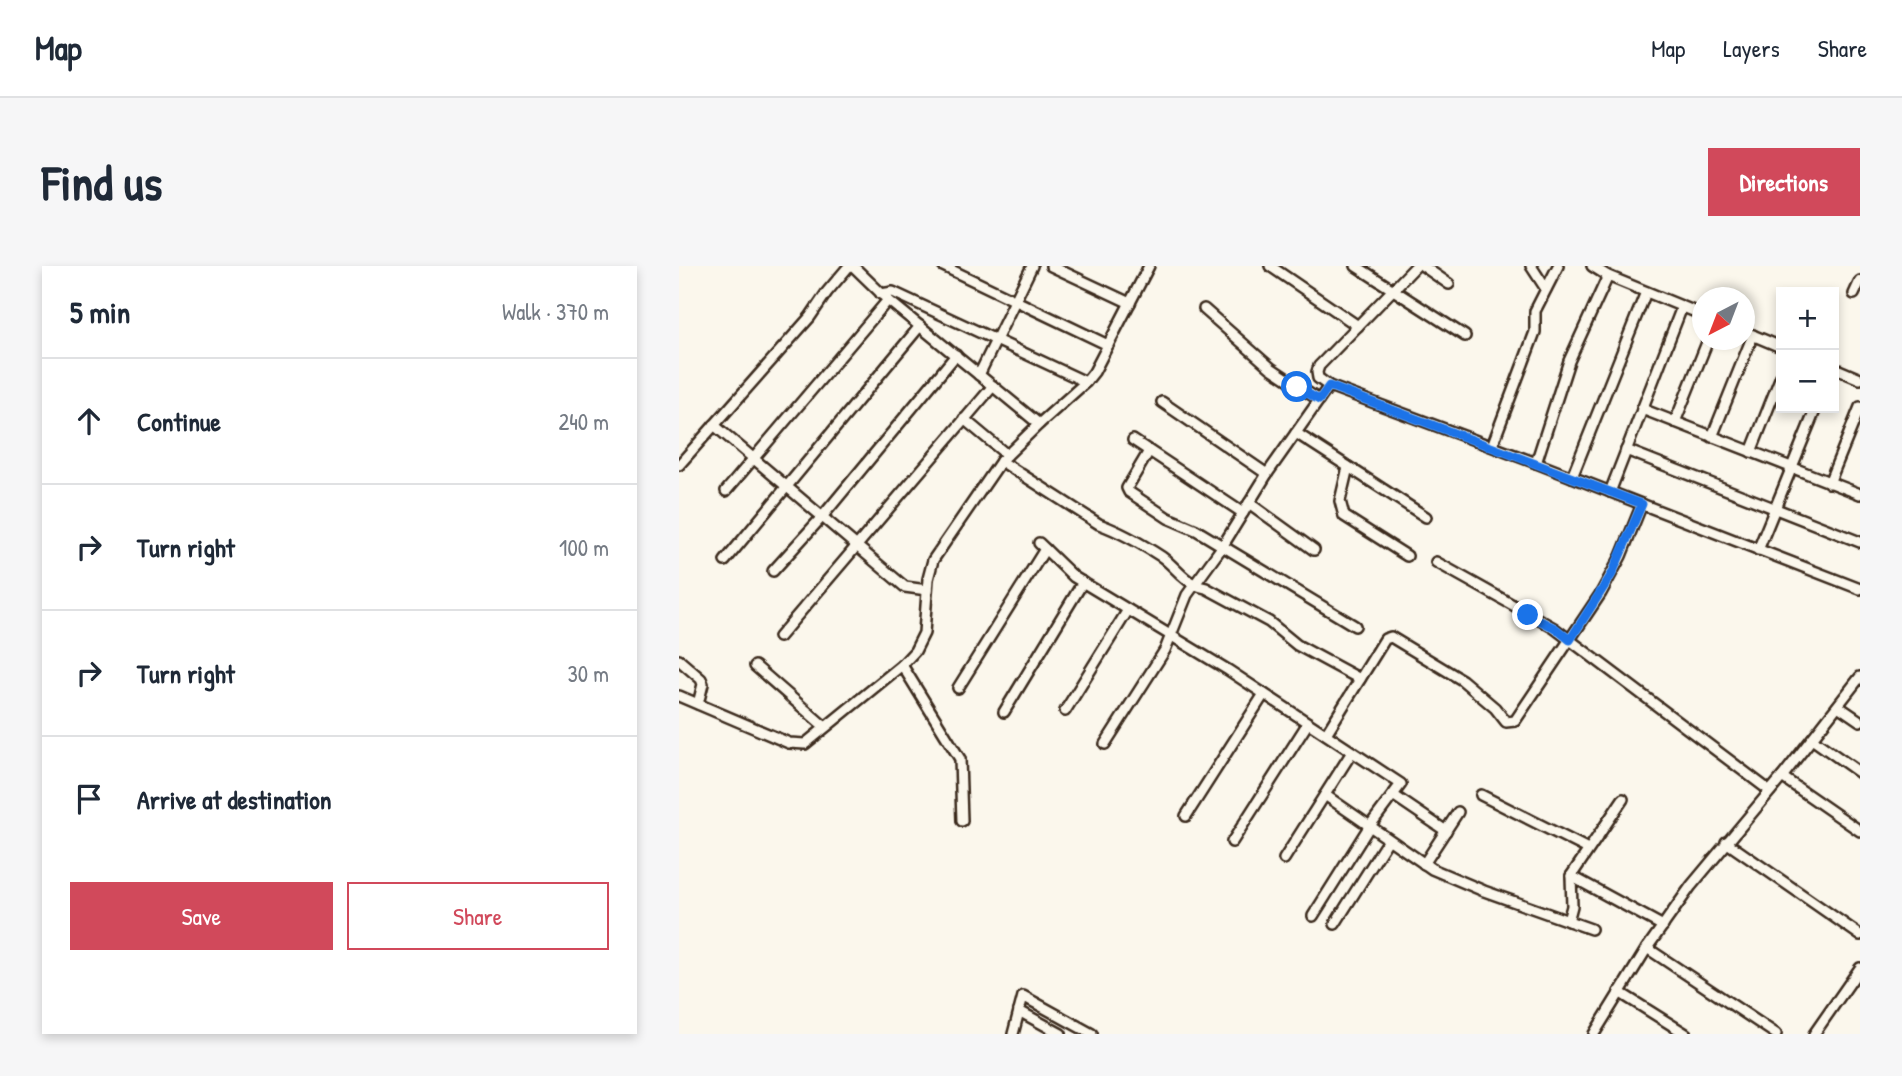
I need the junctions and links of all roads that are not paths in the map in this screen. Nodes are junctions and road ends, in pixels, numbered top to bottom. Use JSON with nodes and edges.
{"nodes":[{"id":1,"x":851,"y":266,"type":"edge"},
{"id":2,"x":943,"y":266,"type":"edge"},
{"id":3,"x":1032,"y":266,"type":"edge"},
{"id":4,"x":1051,"y":266,"type":"edge"},
{"id":5,"x":1149,"y":266,"type":"edge"},
{"id":6,"x":1270,"y":266,"type":"edge"},
{"id":7,"x":1356,"y":266,"type":"edge"},
{"id":8,"x":1416,"y":266,"type":"edge"},
{"id":9,"x":1423,"y":266,"type":"edge"},
{"id":10,"x":1531,"y":266,"type":"edge"},
{"id":11,"x":1558,"y":266,"type":"edge"},
{"id":12,"x":1593,"y":266,"type":"edge"},
{"id":13,"x":1608,"y":276,"type":"junction"},
{"id":14,"x":1860,"y":282,"type":"edge"},
{"id":15,"x":1449,"y":284,"type":"dead end"},
{"id":16,"x":1546,"y":289,"type":"junction"},
{"id":17,"x":1392,"y":290,"type":"junction"},
{"id":18,"x":1646,"y":292,"type":"junction"},
{"id":19,"x":1854,"y":294,"type":"dead end"},
{"id":20,"x":884,"y":297,"type":"junction"},
{"id":21,"x":1015,"y":301,"type":"junction"},
{"id":22,"x":1130,"y":303,"type":"junction"},
{"id":23,"x":1682,"y":307,"type":"junction"},
{"id":24,"x":1204,"y":309,"type":"dead end"},
{"id":25,"x":1692,"y":311,"type":"edge"},
{"id":26,"x":920,"y":326,"type":"junction"},
{"id":27,"x":1358,"y":326,"type":"junction"},
{"id":28,"x":1465,"y":336,"type":"dead end"},
{"id":29,"x":1755,"y":336,"type":"edge"},
{"id":30,"x":996,"y":340,"type":"junction"},
{"id":31,"x":1108,"y":345,"type":"junction"},
{"id":32,"x":1776,"y":345,"type":"edge"},
{"id":33,"x":1704,"y":350,"type":"edge"},
{"id":34,"x":1743,"y":350,"type":"edge"},
{"id":35,"x":956,"y":355,"type":"junction"},
{"id":36,"x":1839,"y":370,"type":"edge"},
{"id":37,"x":979,"y":374,"type":"junction"},
{"id":38,"x":1860,"y":379,"type":"edge"},
{"id":39,"x":1086,"y":382,"type":"junction"},
{"id":40,"x":993,"y":386,"type":"junction"},
{"id":41,"x":1329,"y":386,"type":"junction"},
{"id":42,"x":1776,"y":389,"type":"edge"},
{"id":43,"x":1319,"y":400,"type":"junction"},
{"id":44,"x":1162,"y":402,"type":"dead end"},
{"id":45,"x":1860,"y":407,"type":"edge"},
{"id":46,"x":1642,"y":409,"type":"junction"},
{"id":47,"x":1814,"y":413,"type":"edge"},
{"id":48,"x":964,"y":419,"type":"junction"},
{"id":49,"x":1675,"y":422,"type":"junction"},
{"id":50,"x":1039,"y":424,"type":"junction"},
{"id":51,"x":713,"y":425,"type":"junction"},
{"id":52,"x":1296,"y":433,"type":"junction"},
{"id":53,"x":1712,"y":437,"type":"junction"},
{"id":54,"x":1133,"y":440,"type":"dead end"},
{"id":55,"x":1492,"y":446,"type":"junction"},
{"id":56,"x":1626,"y":450,"type":"junction"},
{"id":57,"x":1149,"y":451,"type":"junction"},
{"id":58,"x":1751,"y":452,"type":"junction"},
{"id":59,"x":753,"y":458,"type":"junction"},
{"id":60,"x":1004,"y":458,"type":"junction"},
{"id":61,"x":1536,"y":463,"type":"junction"},
{"id":62,"x":679,"y":465,"type":"edge"},
{"id":63,"x":1348,"y":467,"type":"junction"},
{"id":64,"x":1791,"y":468,"type":"junction"},
{"id":65,"x":1267,"y":474,"type":"junction"},
{"id":66,"x":1572,"y":477,"type":"junction"},
{"id":67,"x":1829,"y":483,"type":"junction"},
{"id":68,"x":787,"y":487,"type":"junction"},
{"id":69,"x":726,"y":491,"type":"dead end"},
{"id":70,"x":1610,"y":492,"type":"junction"},
{"id":71,"x":1860,"y":494,"type":"edge"},
{"id":72,"x":1249,"y":503,"type":"junction"},
{"id":73,"x":1642,"y":504,"type":"junction"},
{"id":74,"x":1775,"y":508,"type":"junction"},
{"id":75,"x":1243,"y":513,"type":"junction"},
{"id":76,"x":822,"y":517,"type":"junction"},
{"id":77,"x":1426,"y":517,"type":"dead end"},
{"id":78,"x":1860,"y":542,"type":"edge"},
{"id":79,"x":857,"y":547,"type":"junction"},
{"id":80,"x":1222,"y":547,"type":"junction"},
{"id":81,"x":1314,"y":550,"type":"dead end"},
{"id":82,"x":1758,"y":550,"type":"junction"},
{"id":83,"x":1407,"y":556,"type":"dead end"},
{"id":84,"x":725,"y":561,"type":"dead end"},
{"id":85,"x":1436,"y":562,"type":"dead end"},
{"id":86,"x":773,"y":571,"type":"dead end"},
{"id":87,"x":1083,"y":582,"type":"junction"},
{"id":88,"x":1195,"y":586,"type":"junction"},
{"id":89,"x":1860,"y":589,"type":"edge"},
{"id":90,"x":927,"y":590,"type":"junction"},
{"id":91,"x":1128,"y":610,"type":"junction"},
{"id":92,"x":1355,"y":626,"type":"dead end"},
{"id":93,"x":1171,"y":636,"type":"junction"},
{"id":94,"x":779,"y":638,"type":"dead end"},
{"id":95,"x":1570,"y":640,"type":"junction"},
{"id":96,"x":679,"y":660,"type":"edge"},
{"id":97,"x":902,"y":665,"type":"junction"},
{"id":98,"x":755,"y":666,"type":"dead end"},
{"id":99,"x":1860,"y":677,"type":"edge"},
{"id":100,"x":1360,"y":679,"type":"junction"},
{"id":101,"x":958,"y":688,"type":"dead end"},
{"id":102,"x":1264,"y":694,"type":"junction"},
{"id":103,"x":679,"y":696,"type":"edge"},
{"id":104,"x":698,"y":704,"type":"junction"},
{"id":105,"x":1838,"y":706,"type":"junction"},
{"id":106,"x":1065,"y":711,"type":"dead end"},
{"id":107,"x":1004,"y":712,"type":"dead end"},
{"id":108,"x":1860,"y":721,"type":"edge"},
{"id":109,"x":1308,"y":723,"type":"junction"},
{"id":110,"x":825,"y":727,"type":"junction"},
{"id":111,"x":1326,"y":734,"type":"junction"},
{"id":112,"x":1812,"y":739,"type":"junction"},
{"id":113,"x":1105,"y":744,"type":"dead end"},
{"id":114,"x":1352,"y":752,"type":"junction"},
{"id":115,"x":1860,"y":773,"type":"edge"},
{"id":116,"x":1782,"y":777,"type":"junction"},
{"id":117,"x":1770,"y":791,"type":"junction"},
{"id":118,"x":1325,"y":795,"type":"junction"},
{"id":119,"x":1393,"y":795,"type":"junction"},
{"id":120,"x":1481,"y":795,"type":"dead end"},
{"id":121,"x":1623,"y":799,"type":"dead end"},
{"id":122,"x":1458,"y":812,"type":"dead end"},
{"id":123,"x":1187,"y":816,"type":"dead end"},
{"id":124,"x":962,"y":821,"type":"dead end"},
{"id":125,"x":1369,"y":827,"type":"junction"},
{"id":126,"x":1445,"y":831,"type":"junction"},
{"id":127,"x":1860,"y":831,"type":"edge"},
{"id":128,"x":1388,"y":840,"type":"junction"},
{"id":129,"x":1232,"y":842,"type":"dead end"},
{"id":130,"x":1726,"y":842,"type":"junction"},
{"id":131,"x":1588,"y":849,"type":"junction"},
{"id":132,"x":1284,"y":859,"type":"dead end"},
{"id":133,"x":1424,"y":864,"type":"junction"},
{"id":134,"x":1571,"y":876,"type":"junction"},
{"id":135,"x":1313,"y":916,"type":"dead end"},
{"id":136,"x":1568,"y":921,"type":"junction"},
{"id":137,"x":1335,"y":924,"type":"dead end"},
{"id":138,"x":1663,"y":926,"type":"junction"},
{"id":139,"x":1591,"y":929,"type":"dead end"},
{"id":140,"x":1860,"y":935,"type":"edge"},
{"id":141,"x":1647,"y":948,"type":"junction"},
{"id":142,"x":1860,"y":968,"type":"edge"},
{"id":143,"x":1619,"y":992,"type":"junction"},
{"id":144,"x":1019,"y":1011,"type":"junction"},
{"id":145,"x":1013,"y":1034,"type":"edge"},
{"id":146,"x":1061,"y":1034,"type":"edge"},
{"id":147,"x":1092,"y":1034,"type":"edge"},
{"id":148,"x":1594,"y":1034,"type":"edge"},
{"id":149,"x":1686,"y":1034,"type":"edge"},
{"id":150,"x":1776,"y":1034,"type":"edge"},
{"id":151,"x":1814,"y":1034,"type":"edge"}],
"edges":[{"from":1,"to":20,"type":"street"},
{"from":1,"to":51,"type":"street"},
{"from":2,"to":21,"type":"street"},
{"from":3,"to":21,"type":"street"},
{"from":4,"to":22,"type":"street"},
{"from":5,"to":22,"type":"street"},
{"from":6,"to":27,"type":"street"},
{"from":7,"to":17,"type":"street"},
{"from":8,"to":17,"type":"street"},
{"from":9,"to":15,"type":"street"},
{"from":10,"to":16,"type":"street"},
{"from":11,"to":16,"type":"street"},
{"from":12,"to":13,"type":"street"},
{"from":13,"to":18,"type":"street"},
{"from":13,"to":61,"type":"street"},
{"from":14,"to":19,"type":"street"},
{"from":16,"to":55,"type":"street"},
{"from":17,"to":27,"type":"street"},
{"from":17,"to":28,"type":"street"},
{"from":18,"to":23,"type":"street"},
{"from":18,"to":66,"type":"street"},
{"from":20,"to":26,"type":"street"},
{"from":20,"to":30,"type":"street"},
{"from":20,"to":59,"type":"street"},
{"from":21,"to":30,"type":"street"},
{"from":21,"to":31,"type":"street"},
{"from":22,"to":31,"type":"street"},
{"from":23,"to":25,"type":"street"},
{"from":23,"to":46,"type":"street"},
{"from":24,"to":43,"type":"street"},
{"from":26,"to":35,"type":"street"},
{"from":26,"to":68,"type":"street"},
{"from":27,"to":41,"type":"street"},
{"from":29,"to":32,"type":"street"},
{"from":30,"to":37,"type":"street"},
{"from":30,"to":39,"type":"street"},
{"from":31,"to":39,"type":"street"},
{"from":33,"to":49,"type":"street"},
{"from":34,"to":53,"type":"street"},
{"from":35,"to":37,"type":"street"},
{"from":35,"to":76,"type":"street"},
{"from":36,"to":38,"type":"street"},
{"from":37,"to":40,"type":"street"},
{"from":39,"to":50,"type":"street"},
{"from":40,"to":48,"type":"street"},
{"from":40,"to":50,"type":"street"},
{"from":41,"to":43,"type":"street"},
{"from":41,"to":55,"type":"street"},
{"from":42,"to":58,"type":"street"},
{"from":43,"to":52,"type":"street"},
{"from":44,"to":65,"type":"street"},
{"from":45,"to":67,"type":"street"},
{"from":46,"to":49,"type":"street"},
{"from":46,"to":56,"type":"street"},
{"from":47,"to":64,"type":"street"},
{"from":48,"to":60,"type":"street"},
{"from":48,"to":79,"type":"street"},
{"from":49,"to":53,"type":"street"},
{"from":50,"to":60,"type":"street"},
{"from":51,"to":59,"type":"street"},
{"from":51,"to":62,"type":"street"},
{"from":52,"to":63,"type":"street"},
{"from":52,"to":65,"type":"street"},
{"from":53,"to":58,"type":"street"},
{"from":54,"to":57,"type":"street"},
{"from":55,"to":61,"type":"street"},
{"from":56,"to":70,"type":"street"},
{"from":56,"to":74,"type":"street"},
{"from":57,"to":75,"type":"street"},
{"from":57,"to":80,"type":"street"},
{"from":58,"to":64,"type":"street"},
{"from":59,"to":68,"type":"street"},
{"from":59,"to":69,"type":"street"},
{"from":60,"to":88,"type":"street"},
{"from":60,"to":90,"type":"street"},
{"from":61,"to":66,"type":"street"},
{"from":63,"to":77,"type":"street"},
{"from":63,"to":83,"type":"street"},
{"from":64,"to":67,"type":"street"},
{"from":64,"to":74,"type":"street"},
{"from":65,"to":72,"type":"street"},
{"from":66,"to":70,"type":"street"},
{"from":67,"to":71,"type":"street"},
{"from":68,"to":76,"type":"street"},
{"from":68,"to":84,"type":"street"},
{"from":70,"to":73,"type":"street"},
{"from":72,"to":75,"type":"street"},
{"from":72,"to":81,"type":"street"},
{"from":73,"to":82,"type":"street"},
{"from":73,"to":95,"type":"street"},
{"from":74,"to":78,"type":"street"},
{"from":74,"to":82,"type":"street"},
{"from":75,"to":80,"type":"street"},
{"from":76,"to":79,"type":"street"},
{"from":76,"to":86,"type":"street"},
{"from":79,"to":90,"type":"street"},
{"from":79,"to":94,"type":"street"},
{"from":80,"to":88,"type":"street"},
{"from":80,"to":92,"type":"street"},
{"from":82,"to":89,"type":"street"},
{"from":85,"to":95,"type":"street"},
{"from":87,"to":91,"type":"street"},
{"from":87,"to":101,"type":"street"},
{"from":87,"to":107,"type":"street"},
{"from":88,"to":93,"type":"street"},
{"from":88,"to":100,"type":"street"},
{"from":90,"to":97,"type":"street"},
{"from":91,"to":93,"type":"street"},
{"from":91,"to":106,"type":"street"},
{"from":93,"to":102,"type":"street"},
{"from":93,"to":113,"type":"street"},
{"from":95,"to":100,"type":"street"},
{"from":95,"to":117,"type":"street"},
{"from":96,"to":104,"type":"street"},
{"from":97,"to":110,"type":"street"},
{"from":97,"to":124,"type":"street"},
{"from":98,"to":110,"type":"street"},
{"from":99,"to":105,"type":"street"},
{"from":100,"to":111,"type":"street"},
{"from":102,"to":109,"type":"street"},
{"from":102,"to":123,"type":"street"},
{"from":103,"to":104,"type":"street"},
{"from":104,"to":110,"type":"street"},
{"from":105,"to":108,"type":"street"},
{"from":105,"to":112,"type":"street"},
{"from":109,"to":111,"type":"street"},
{"from":109,"to":129,"type":"street"},
{"from":111,"to":114,"type":"street"},
{"from":112,"to":115,"type":"street"},
{"from":112,"to":116,"type":"street"},
{"from":114,"to":118,"type":"street"},
{"from":114,"to":119,"type":"street"},
{"from":116,"to":117,"type":"street"},
{"from":116,"to":127,"type":"street"},
{"from":117,"to":130,"type":"street"},
{"from":118,"to":125,"type":"street"},
{"from":118,"to":132,"type":"street"},
{"from":119,"to":125,"type":"street"},
{"from":119,"to":126,"type":"street"},
{"from":120,"to":131,"type":"street"},
{"from":121,"to":131,"type":"street"},
{"from":122,"to":126,"type":"street"},
{"from":125,"to":128,"type":"street"},
{"from":125,"to":135,"type":"street"},
{"from":126,"to":133,"type":"street"},
{"from":128,"to":133,"type":"street"},
{"from":128,"to":137,"type":"street"},
{"from":130,"to":138,"type":"street"},
{"from":130,"to":140,"type":"street"},
{"from":131,"to":134,"type":"street"},
{"from":133,"to":136,"type":"street"},
{"from":134,"to":136,"type":"street"},
{"from":134,"to":138,"type":"street"},
{"from":136,"to":139,"type":"street"},
{"from":138,"to":141,"type":"street"},
{"from":141,"to":143,"type":"street"},
{"from":141,"to":150,"type":"street"},
{"from":142,"to":151,"type":"street"},
{"from":143,"to":148,"type":"street"},
{"from":143,"to":149,"type":"street"},
{"from":144,"to":145,"type":"street"},
{"from":144,"to":146,"type":"street"},
{"from":144,"to":147,"type":"street"}]}
